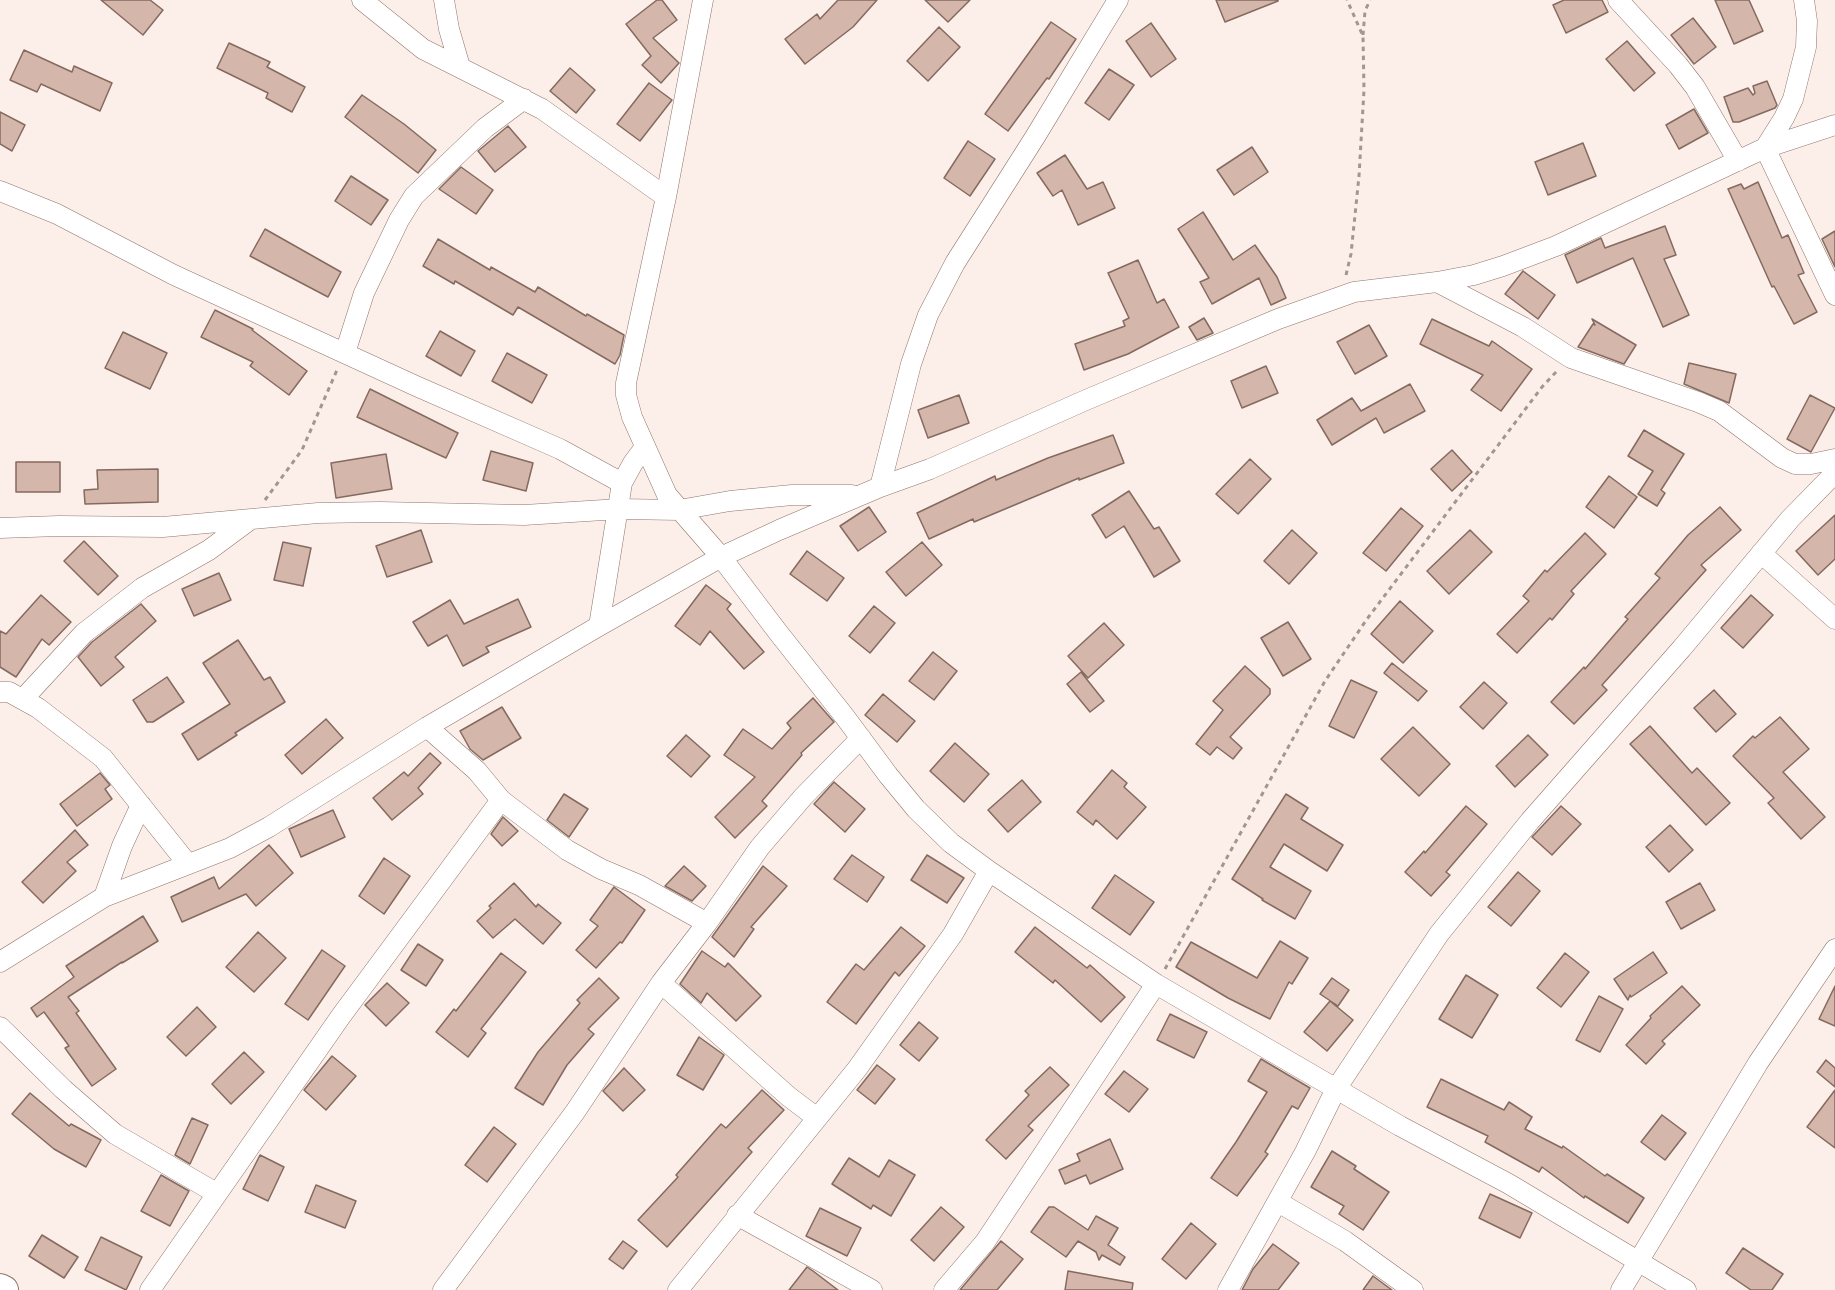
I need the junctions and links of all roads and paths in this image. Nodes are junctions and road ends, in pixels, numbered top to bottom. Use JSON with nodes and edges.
{"nodes":[{"id":1,"x":362,"y":0,"type":"edge"},
{"id":2,"x":444,"y":0,"type":"edge"},
{"id":3,"x":703,"y":0,"type":"edge"},
{"id":4,"x":1118,"y":0,"type":"edge"},
{"id":5,"x":1347,"y":0,"type":"edge"},
{"id":6,"x":1370,"y":0,"type":"edge"},
{"id":7,"x":1618,"y":0,"type":"edge"},
{"id":8,"x":1804,"y":0,"type":"edge"},
{"id":9,"x":1363,"y":36,"type":"junction"},
{"id":10,"x":460,"y":67,"type":"junction"},
{"id":11,"x":524,"y":99,"type":"junction"},
{"id":12,"x":1835,"y":125,"type":"edge"},
{"id":13,"x":1765,"y":148,"type":"junction"},
{"id":14,"x":1738,"y":161,"type":"junction"},
{"id":15,"x":0,"y":191,"type":"edge"},
{"id":16,"x":666,"y":197,"type":"junction"},
{"id":17,"x":1437,"y":282,"type":"junction"},
{"id":18,"x":1835,"y":295,"type":"edge"},
{"id":19,"x":1329,"y":300,"type":"junction"},
{"id":20,"x":345,"y":353,"type":"junction"},
{"id":21,"x":1571,"y":358,"type":"junction"},
{"id":22,"x":645,"y":447,"type":"junction"},
{"id":23,"x":1835,"y":459,"type":"edge"},
{"id":24,"x":1835,"y":473,"type":"edge"},
{"id":25,"x":622,"y":483,"type":"junction"},
{"id":26,"x":880,"y":487,"type":"junction"},
{"id":27,"x":861,"y":495,"type":"junction"},
{"id":28,"x":620,"y":509,"type":"junction"},
{"id":29,"x":679,"y":510,"type":"junction"},
{"id":30,"x":251,"y":519,"type":"junction"},
{"id":31,"x":0,"y":528,"type":"edge"},
{"id":32,"x":1761,"y":553,"type":"junction"},
{"id":33,"x":722,"y":557,"type":"junction"},
{"id":34,"x":1835,"y":619,"type":"edge"},
{"id":35,"x":599,"y":626,"type":"junction"},
{"id":36,"x":0,"y":692,"type":"edge"},
{"id":37,"x":23,"y":699,"type":"junction"},
{"id":38,"x":426,"y":727,"type":"junction"},
{"id":39,"x":861,"y":738,"type":"junction"},
{"id":40,"x":501,"y":800,"type":"junction"},
{"id":41,"x":141,"y":805,"type":"junction"},
{"id":42,"x":187,"y":863,"type":"junction"},
{"id":43,"x":990,"y":872,"type":"junction"},
{"id":44,"x":104,"y":897,"type":"junction"},
{"id":45,"x":707,"y":923,"type":"junction"},
{"id":46,"x":1835,"y":949,"type":"edge"},
{"id":47,"x":0,"y":962,"type":"edge"},
{"id":48,"x":661,"y":983,"type":"junction"},
{"id":49,"x":1156,"y":984,"type":"junction"},
{"id":50,"x":0,"y":1027,"type":"edge"},
{"id":51,"x":1336,"y":1089,"type":"junction"},
{"id":52,"x":818,"y":1118,"type":"junction"},
{"id":53,"x":216,"y":1193,"type":"junction"},
{"id":54,"x":1278,"y":1202,"type":"junction"},
{"id":55,"x":737,"y":1215,"type":"junction"},
{"id":56,"x":1638,"y":1260,"type":"junction"},
{"id":57,"x":0,"y":1288,"type":"edge"},
{"id":58,"x":4,"y":1290,"type":"edge"},
{"id":59,"x":150,"y":1290,"type":"edge"},
{"id":60,"x":443,"y":1290,"type":"edge"},
{"id":61,"x":678,"y":1290,"type":"edge"},
{"id":62,"x":872,"y":1290,"type":"edge"},
{"id":63,"x":944,"y":1290,"type":"edge"},
{"id":64,"x":1228,"y":1290,"type":"edge"},
{"id":65,"x":1413,"y":1290,"type":"edge"},
{"id":66,"x":1621,"y":1290,"type":"edge"},
{"id":67,"x":1686,"y":1290,"type":"edge"}],
"edges":[{"from":1,"to":10,"type":"street"},
{"from":2,"to":10,"type":"street"},
{"from":3,"to":16,"type":"street"},
{"from":4,"to":26,"type":"street"},
{"from":5,"to":9,"type":"path"},
{"from":6,"to":9,"type":"path"},
{"from":7,"to":14,"type":"street"},
{"from":8,"to":13,"type":"street"},
{"from":9,"to":19,"type":"path"},
{"from":10,"to":11,"type":"street"},
{"from":11,"to":16,"type":"street"},
{"from":11,"to":20,"type":"street"},
{"from":12,"to":13,"type":"street"},
{"from":13,"to":14,"type":"street"},
{"from":13,"to":18,"type":"street"},
{"from":14,"to":17,"type":"street"},
{"from":15,"to":20,"type":"street"},
{"from":16,"to":22,"type":"street"},
{"from":17,"to":19,"type":"street"},
{"from":17,"to":21,"type":"street"},
{"from":19,"to":26,"type":"street"},
{"from":20,"to":25,"type":"street"},
{"from":20,"to":30,"type":"path"},
{"from":21,"to":23,"type":"street"},
{"from":21,"to":49,"type":"path"},
{"from":22,"to":25,"type":"street"},
{"from":22,"to":29,"type":"street"},
{"from":24,"to":32,"type":"street"},
{"from":25,"to":28,"type":"street"},
{"from":26,"to":27,"type":"street"},
{"from":27,"to":29,"type":"street"},
{"from":27,"to":33,"type":"street"},
{"from":28,"to":29,"type":"street"},
{"from":28,"to":30,"type":"street"},
{"from":28,"to":35,"type":"street"},
{"from":29,"to":33,"type":"street"},
{"from":30,"to":31,"type":"street"},
{"from":30,"to":37,"type":"street"},
{"from":32,"to":34,"type":"street"},
{"from":32,"to":51,"type":"street"},
{"from":33,"to":35,"type":"street"},
{"from":33,"to":39,"type":"street"},
{"from":35,"to":38,"type":"street"},
{"from":36,"to":37,"type":"street"},
{"from":37,"to":41,"type":"street"},
{"from":38,"to":40,"type":"street"},
{"from":38,"to":42,"type":"street"},
{"from":39,"to":43,"type":"street"},
{"from":39,"to":45,"type":"street"},
{"from":40,"to":45,"type":"street"},
{"from":40,"to":53,"type":"street"},
{"from":41,"to":42,"type":"street"},
{"from":41,"to":44,"type":"street"},
{"from":42,"to":44,"type":"street"},
{"from":43,"to":49,"type":"street"},
{"from":43,"to":52,"type":"street"},
{"from":44,"to":47,"type":"street"},
{"from":45,"to":48,"type":"street"},
{"from":46,"to":56,"type":"street"},
{"from":48,"to":52,"type":"street"},
{"from":48,"to":60,"type":"street"},
{"from":49,"to":51,"type":"street"},
{"from":49,"to":63,"type":"street"},
{"from":50,"to":53,"type":"street"},
{"from":51,"to":54,"type":"street"},
{"from":51,"to":56,"type":"street"},
{"from":52,"to":55,"type":"street"},
{"from":53,"to":59,"type":"street"},
{"from":54,"to":64,"type":"street"},
{"from":54,"to":65,"type":"street"},
{"from":55,"to":61,"type":"street"},
{"from":55,"to":62,"type":"street"},
{"from":56,"to":66,"type":"street"},
{"from":56,"to":67,"type":"street"},
{"from":57,"to":58,"type":"main road"}]}
